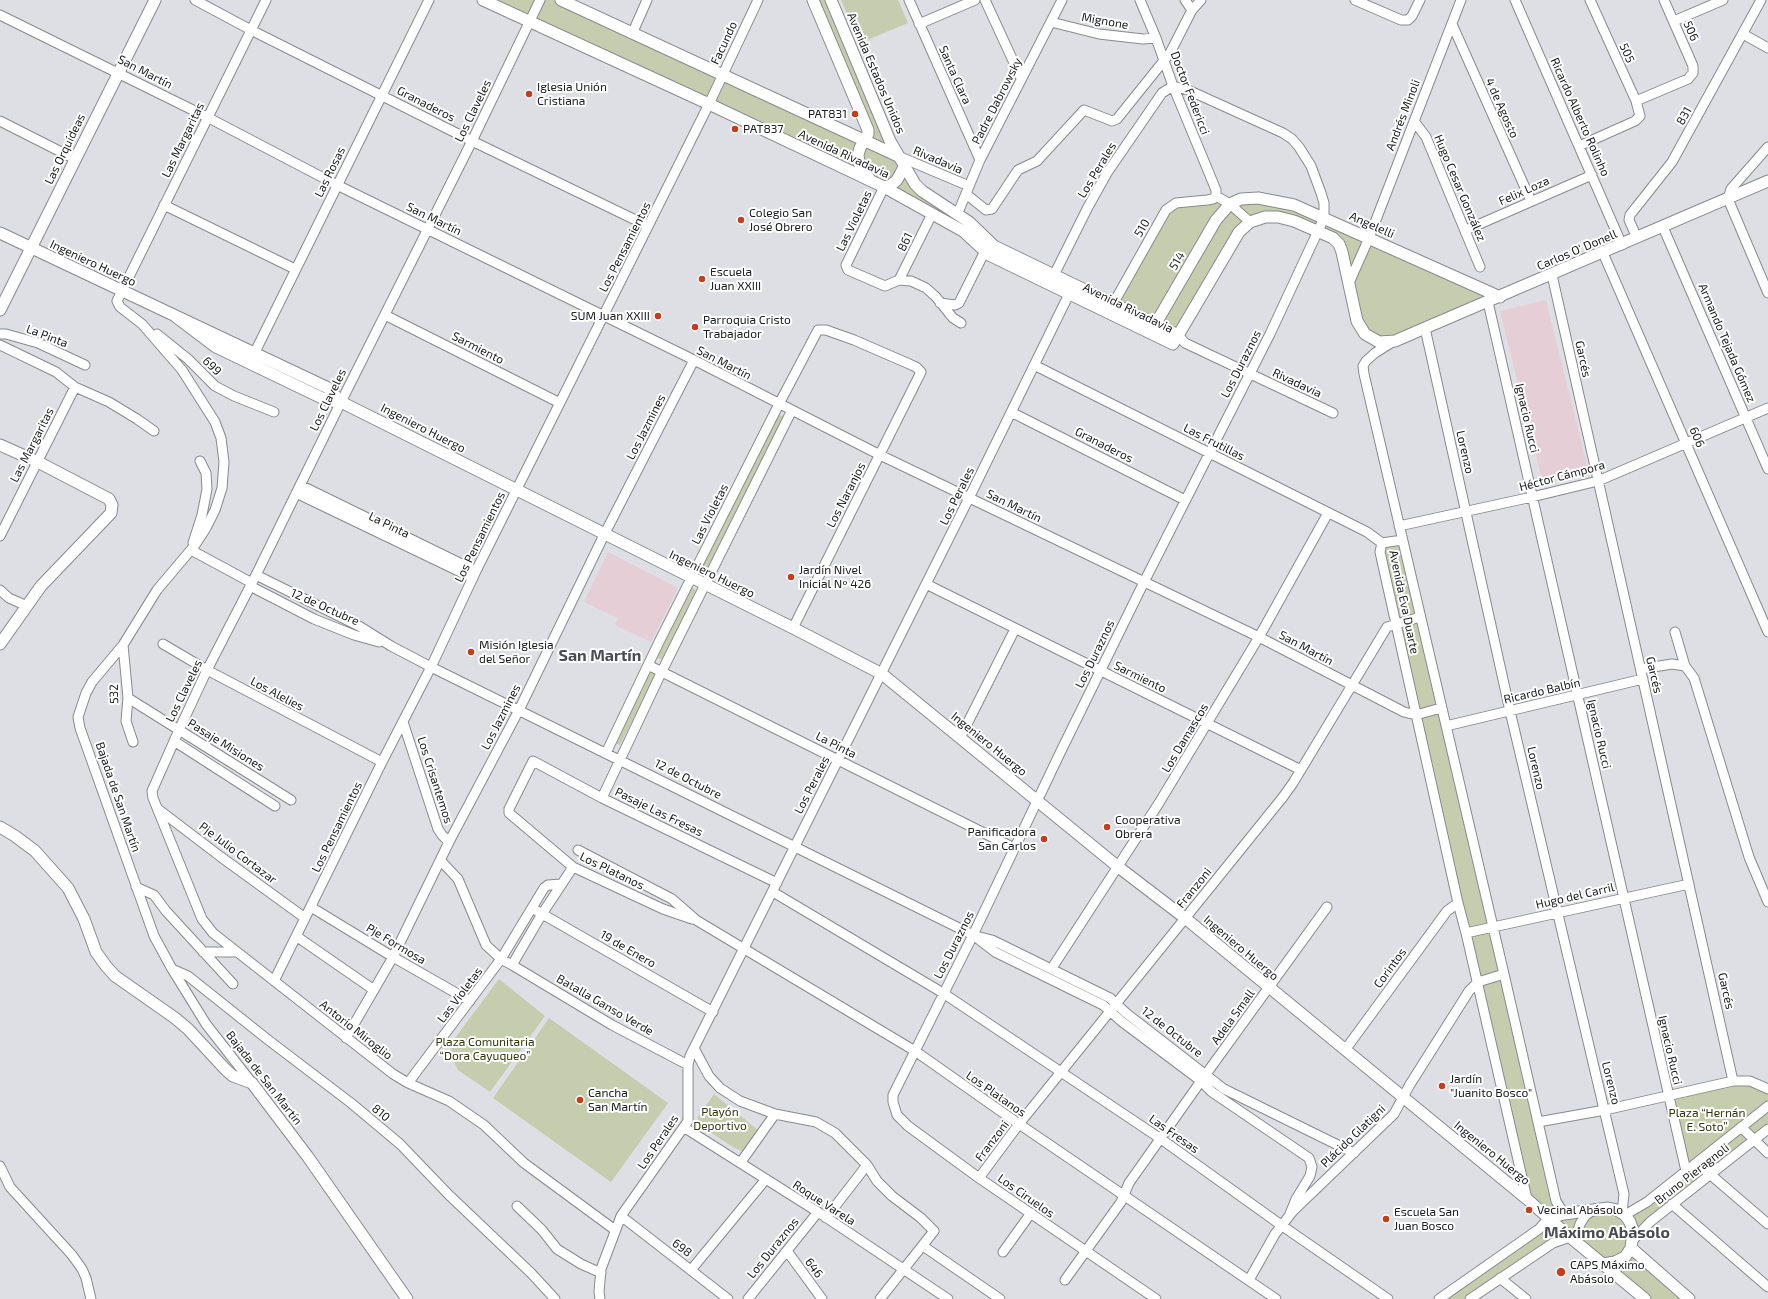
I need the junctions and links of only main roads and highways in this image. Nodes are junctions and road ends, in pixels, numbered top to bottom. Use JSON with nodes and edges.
{"nodes":[{"id":1,"x":154,"y":0,"type":"edge"},
{"id":2,"x":483,"y":0,"type":"edge"},
{"id":3,"x":561,"y":0,"type":"edge"},
{"id":4,"x":813,"y":0,"type":"edge"},
{"id":5,"x":831,"y":0,"type":"edge"},
{"id":6,"x":865,"y":141,"type":"junction"},
{"id":7,"x":898,"y":156,"type":"junction"},
{"id":8,"x":904,"y":167,"type":"junction"},
{"id":9,"x":870,"y":181,"type":"junction"},
{"id":10,"x":1768,"y":181,"type":"edge"},
{"id":11,"x":884,"y":187,"type":"junction"},
{"id":12,"x":1230,"y":204,"type":"joint"},
{"id":13,"x":0,"y":233,"type":"edge"},
{"id":14,"x":31,"y":248,"type":"junction"},
{"id":15,"x":1071,"y":289,"type":"junction"},
{"id":16,"x":1500,"y":297,"type":"junction"},
{"id":17,"x":1166,"y":306,"type":"junction"},
{"id":18,"x":0,"y":310,"type":"edge"},
{"id":19,"x":175,"y":316,"type":"junction"},
{"id":20,"x":1138,"y":316,"type":"junction"},
{"id":21,"x":1153,"y":328,"type":"junction"},
{"id":22,"x":1395,"y":341,"type":"joint"},
{"id":23,"x":341,"y":402,"type":"junction"},
{"id":24,"x":0,"y":445,"type":"edge"},
{"id":25,"x":0,"y":644,"type":"edge"},
{"id":26,"x":0,"y":827,"type":"edge"},
{"id":27,"x":1548,"y":1218,"type":"junction"},
{"id":28,"x":1632,"y":1244,"type":"junction"},
{"id":29,"x":1604,"y":1264,"type":"junction"},
{"id":30,"x":407,"y":1299,"type":"edge"},
{"id":31,"x":1645,"y":1299,"type":"edge"},
{"id":32,"x":1689,"y":1299,"type":"edge"}],
"edges":[{"from":1,"to":14,"type":"main road","name":"Las Orquídeas"},
{"from":2,"to":9,"type":"main road","name":"Avenida Rivadavia"},
{"from":3,"to":6,"type":"main road","name":"Avenida Rivadavia"},
{"from":4,"to":6,"type":"main road"},
{"from":5,"to":7,"type":"main road","name":"Avenida Estados Unidos"},
{"from":6,"to":7,"type":"main road","name":"Avenida Rivadavia"},
{"from":6,"to":9,"type":"main road"},
{"from":7,"to":8,"type":"main road","name":"Avenida Rivadavia"},
{"from":8,"to":11,"type":"main road"},
{"from":8,"to":15,"type":"main road","name":"Avenida Rivadavia"},
{"from":9,"to":11,"type":"main road","name":"Avenida Rivadavia"},
{"from":10,"to":16,"type":"main road","name":"Carlos O' Donell"},
{"from":11,"to":15,"type":"main road","name":"Avenida Rivadavia"},
{"from":12,"to":16,"type":"main road","name":"Angelelli"},
{"from":12,"to":17,"type":"main road","name":"514"},
{"from":13,"to":14,"type":"main road","name":"Ingeniero Huergo"},
{"from":14,"to":18,"type":"main road","name":"Las Orquídeas"},
{"from":14,"to":19,"type":"main road","name":"Ingeniero Huergo"},
{"from":15,"to":20,"type":"main road","name":"Avenida Rivadavia"},
{"from":15,"to":21,"type":"main road","name":"Avenida Rivadavia"},
{"from":16,"to":22,"type":"main road","name":"Carlos O' Donell"},
{"from":17,"to":20,"type":"main road"},
{"from":17,"to":21,"type":"main road","name":"514"},
{"from":19,"to":23,"type":"main road","name":"Ingeniero Huergo"},
{"from":19,"to":23,"type":"main road","name":"Ingeniero Huergo"},
{"from":20,"to":21,"type":"main road","name":"Avenida Rivadavia"},
{"from":21,"to":22,"type":"main road","name":"Avenida Rivadavia"},
{"from":23,"to":27,"type":"main road","name":"Ingeniero Huergo"},
{"from":24,"to":25,"type":"main road"},
{"from":26,"to":30,"type":"main road","name":"Bajada de San Martín"},
{"from":27,"to":28,"type":"main road"},
{"from":27,"to":29,"type":"main road","name":"Ingeniero Huergo"},
{"from":28,"to":29,"type":"main road"},
{"from":28,"to":32,"type":"main road"},
{"from":29,"to":31,"type":"main road"}]}
